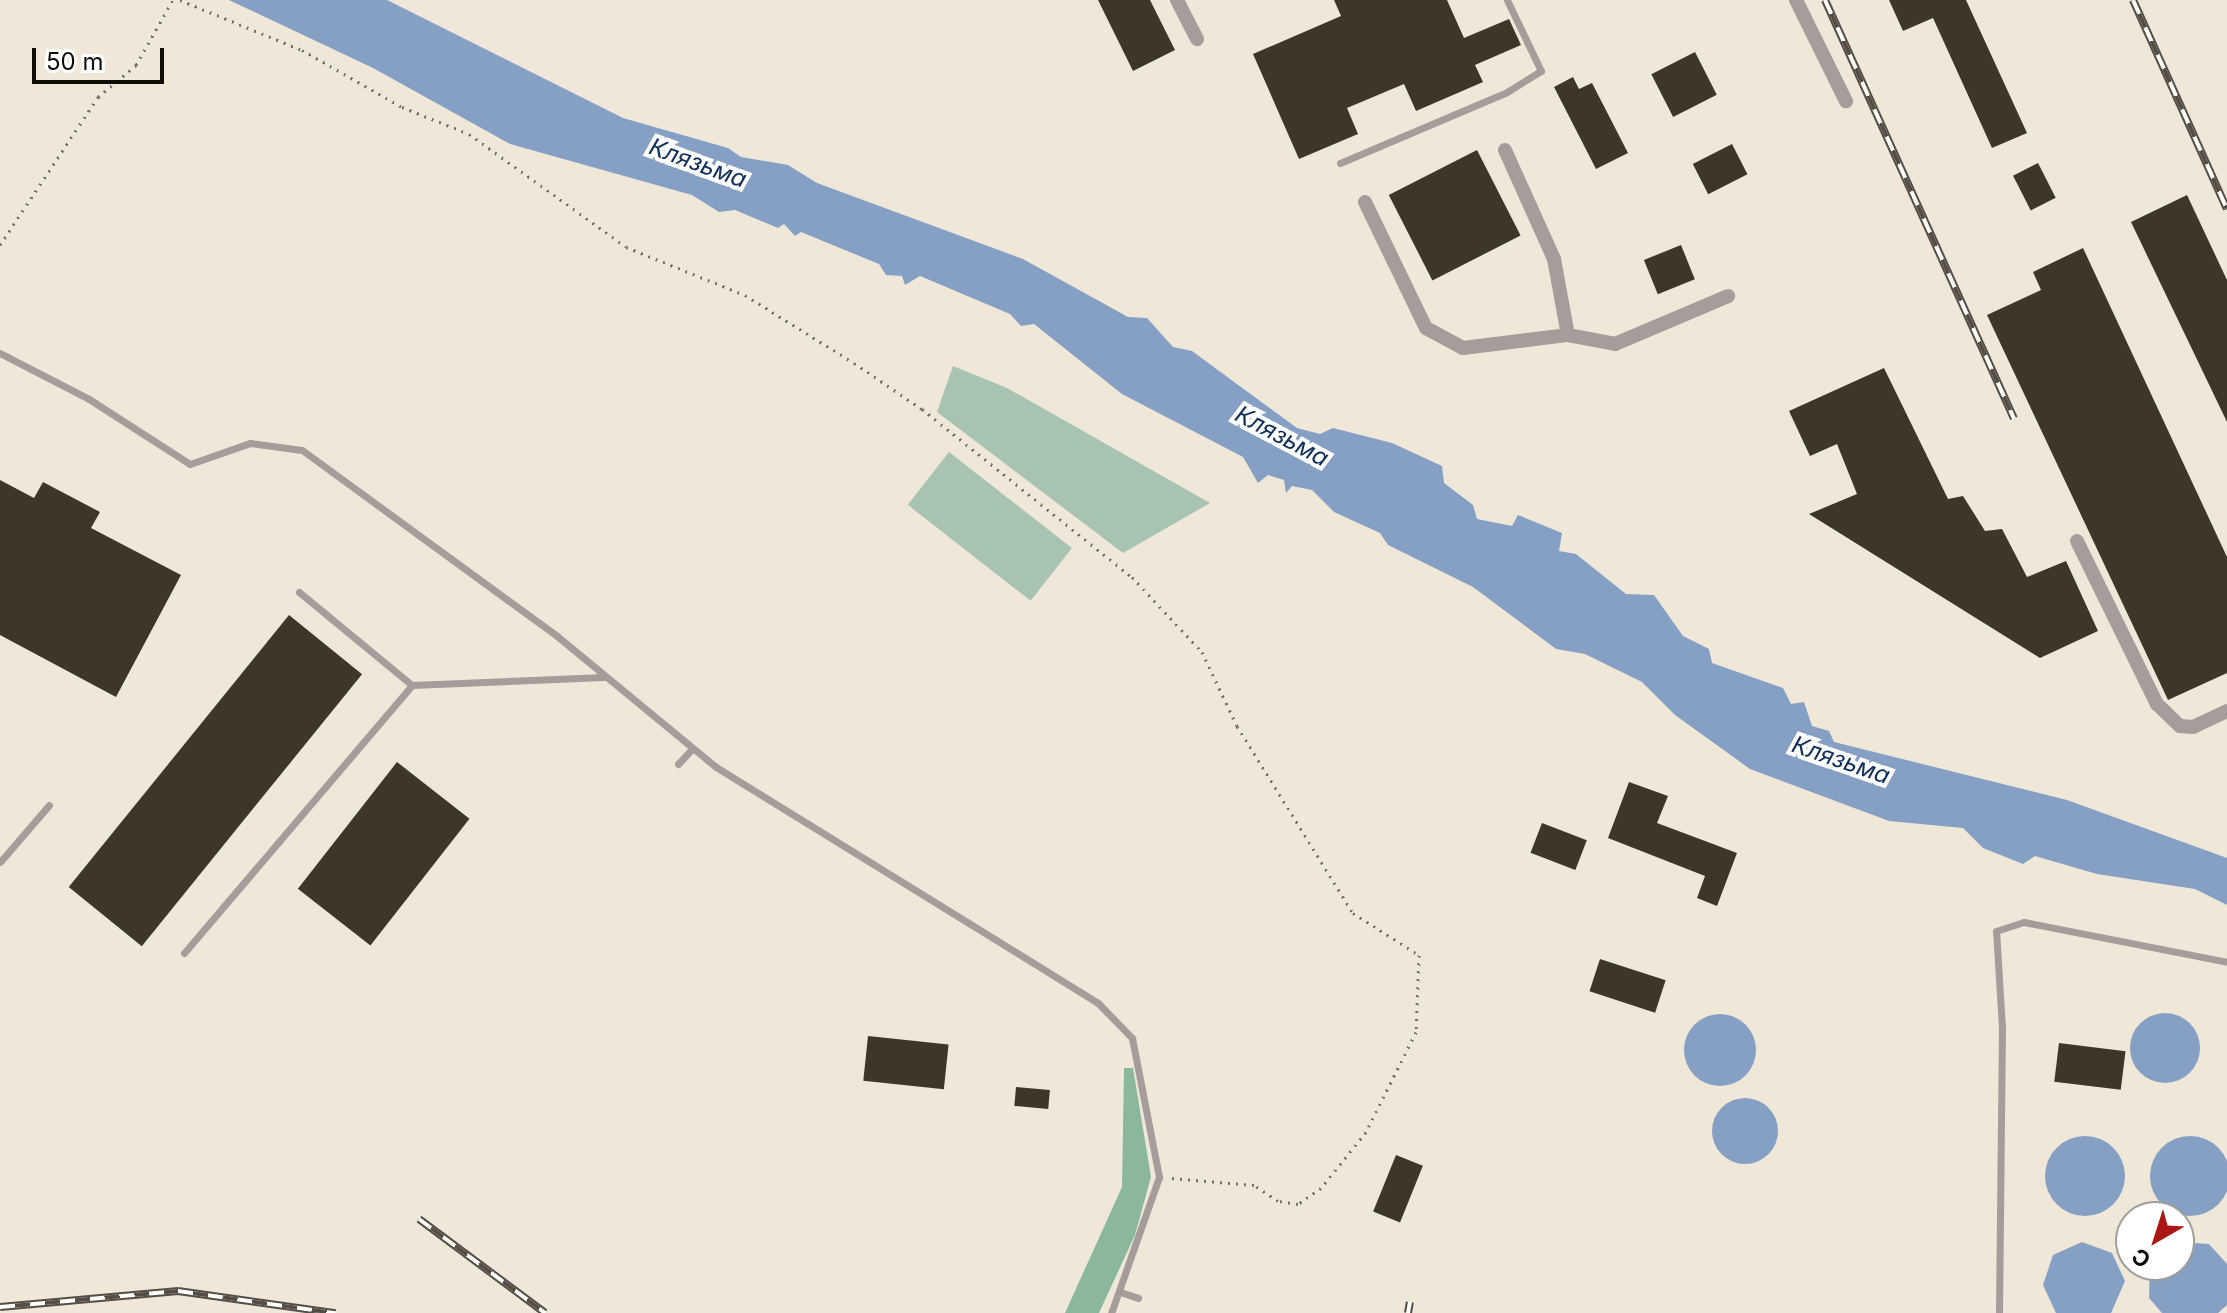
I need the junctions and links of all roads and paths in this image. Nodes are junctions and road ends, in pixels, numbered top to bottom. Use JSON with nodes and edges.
{"nodes":[{"id":1,"x":173,"y":0,"type":"edge"},
{"id":2,"x":180,"y":0,"type":"edge"},
{"id":3,"x":1177,"y":0,"type":"edge"},
{"id":4,"x":1507,"y":0,"type":"edge"},
{"id":5,"x":1796,"y":0,"type":"edge"},
{"id":6,"x":1197,"y":39,"type":"dead end"},
{"id":7,"x":1846,"y":101,"type":"dead end"},
{"id":8,"x":1505,"y":150,"type":"dead end"},
{"id":9,"x":1340,"y":163,"type":"dead end"},
{"id":10,"x":1365,"y":202,"type":"dead end"},
{"id":11,"x":0,"y":245,"type":"edge"},
{"id":12,"x":1728,"y":296,"type":"dead end"},
{"id":13,"x":1568,"y":335,"type":"junction"},
{"id":14,"x":0,"y":353,"type":"edge"},
{"id":15,"x":2077,"y":541,"type":"dead end"},
{"id":16,"x":299,"y":592,"type":"dead end"},
{"id":17,"x":604,"y":677,"type":"junction"},
{"id":18,"x":412,"y":685,"type":"junction"},
{"id":19,"x":2227,"y":711,"type":"edge"},
{"id":20,"x":692,"y":749,"type":"junction"},
{"id":21,"x":678,"y":764,"type":"dead end"},
{"id":22,"x":49,"y":805,"type":"dead end"},
{"id":23,"x":0,"y":862,"type":"edge"},
{"id":24,"x":184,"y":953,"type":"dead end"},
{"id":25,"x":2227,"y":962,"type":"edge"},
{"id":26,"x":1159,"y":1177,"type":"junction"},
{"id":27,"x":1120,"y":1292,"type":"junction"},
{"id":28,"x":1138,"y":1298,"type":"dead end"},
{"id":29,"x":1111,"y":1313,"type":"edge"},
{"id":30,"x":1999,"y":1313,"type":"edge"}],
"edges":[{"from":1,"to":11,"type":"path"},
{"from":2,"to":26,"type":"path"},
{"from":3,"to":6,"type":"street"},
{"from":4,"to":9,"type":"lane"},
{"from":5,"to":7,"type":"street"},
{"from":8,"to":13,"type":"street"},
{"from":10,"to":13,"type":"street"},
{"from":12,"to":13,"type":"street"},
{"from":14,"to":17,"type":"lane"},
{"from":15,"to":19,"type":"street"},
{"from":16,"to":18,"type":"lane"},
{"from":17,"to":18,"type":"lane"},
{"from":17,"to":20,"type":"lane"},
{"from":18,"to":24,"type":"lane"},
{"from":20,"to":21,"type":"lane"},
{"from":20,"to":26,"type":"lane"},
{"from":22,"to":23,"type":"lane"},
{"from":25,"to":30,"type":"lane"},
{"from":26,"to":27,"type":"lane"},
{"from":27,"to":28,"type":"lane"},
{"from":27,"to":29,"type":"lane"}]}
